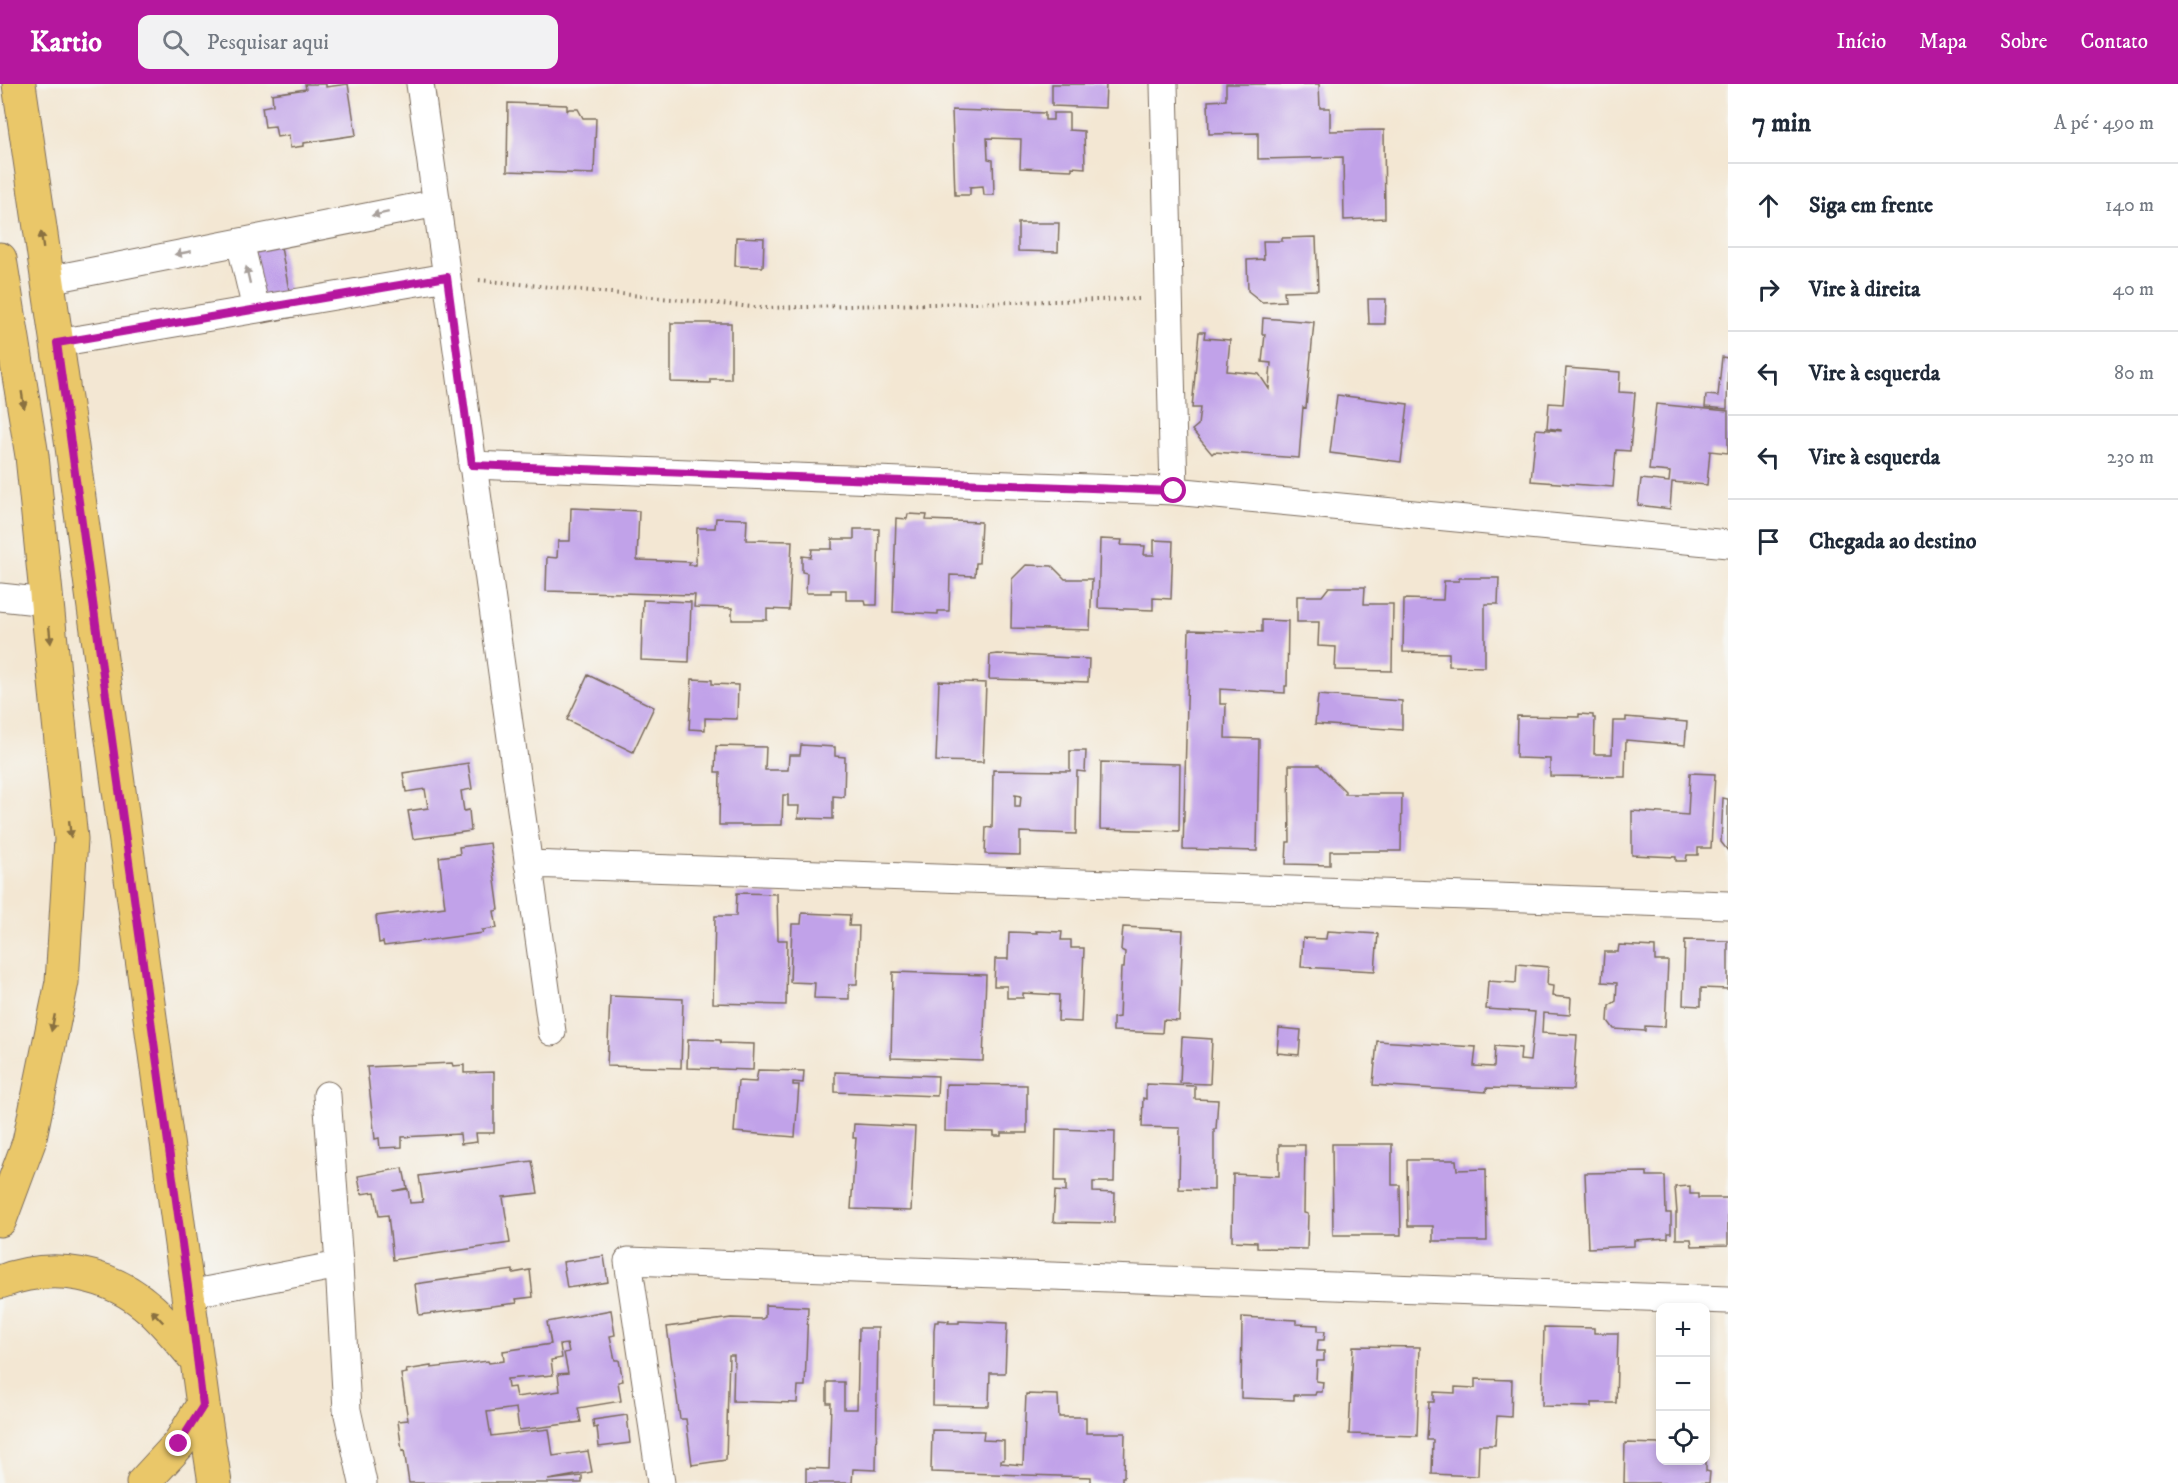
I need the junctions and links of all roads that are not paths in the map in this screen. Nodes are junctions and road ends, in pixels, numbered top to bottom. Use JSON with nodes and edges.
{"nodes":[{"id":1,"x":19,"y":84,"type":"edge"},
{"id":2,"x":420,"y":84,"type":"edge"},
{"id":3,"x":1164,"y":84,"type":"edge"},
{"id":4,"x":437,"y":202,"type":"junction"},
{"id":5,"x":240,"y":242,"type":"junction"},
{"id":6,"x":0,"y":259,"type":"edge"},
{"id":7,"x":447,"y":277,"type":"junction"},
{"id":8,"x":48,"y":280,"type":"junction"},
{"id":9,"x":256,"y":309,"type":"junction"},
{"id":10,"x":57,"y":343,"type":"junction"},
{"id":11,"x":472,"y":465,"type":"junction"},
{"id":12,"x":1174,"y":491,"type":"junction"},
{"id":13,"x":1728,"y":544,"type":"edge"},
{"id":14,"x":0,"y":597,"type":"edge"},
{"id":15,"x":47,"y":602,"type":"junction"},
{"id":16,"x":528,"y":864,"type":"junction"},
{"id":17,"x":1728,"y":905,"type":"edge"},
{"id":18,"x":552,"y":1032,"type":"dead end"},
{"id":19,"x":327,"y":1095,"type":"dead end"},
{"id":20,"x":0,"y":1220,"type":"edge"},
{"id":21,"x":339,"y":1265,"type":"junction"},
{"id":22,"x":0,"y":1282,"type":"edge"},
{"id":23,"x":189,"y":1294,"type":"junction"},
{"id":24,"x":1728,"y":1300,"type":"edge"},
{"id":25,"x":196,"y":1359,"type":"junction"},
{"id":26,"x":203,"y":1406,"type":"junction"},
{"id":27,"x":143,"y":1483,"type":"edge"},
{"id":28,"x":215,"y":1483,"type":"edge"},
{"id":29,"x":363,"y":1483,"type":"edge"},
{"id":30,"x":661,"y":1483,"type":"edge"}],
"edges":[{"from":8,"to":1,"type":"main road","one_way":true},
{"from":2,"to":4,"type":"street"},
{"from":3,"to":12,"type":"street"},
{"from":4,"to":5,"type":"street","one_way":true},
{"from":4,"to":7,"type":"street"},
{"from":5,"to":8,"type":"street","one_way":true},
{"from":9,"to":5,"type":"street","one_way":true},
{"from":6,"to":15,"type":"main road","one_way":true},
{"from":7,"to":9,"type":"street"},
{"from":7,"to":11,"type":"street"},
{"from":8,"to":10,"type":"main road"},
{"from":9,"to":10,"type":"street"},
{"from":10,"to":23,"type":"main road"},
{"from":11,"to":12,"type":"street"},
{"from":11,"to":16,"type":"street"},
{"from":12,"to":13,"type":"street"},
{"from":14,"to":15,"type":"street"},
{"from":15,"to":20,"type":"main road","one_way":true},
{"from":16,"to":17,"type":"street"},
{"from":16,"to":18,"type":"street"},
{"from":19,"to":21,"type":"street"},
{"from":21,"to":23,"type":"street"},
{"from":21,"to":29,"type":"street"},
{"from":25,"to":22,"type":"main road","one_way":true},
{"from":23,"to":25,"type":"main road"},
{"from":24,"to":30,"type":"street"},
{"from":25,"to":26,"type":"main road"},
{"from":26,"to":27,"type":"main road"},
{"from":26,"to":28,"type":"main road"}]}
